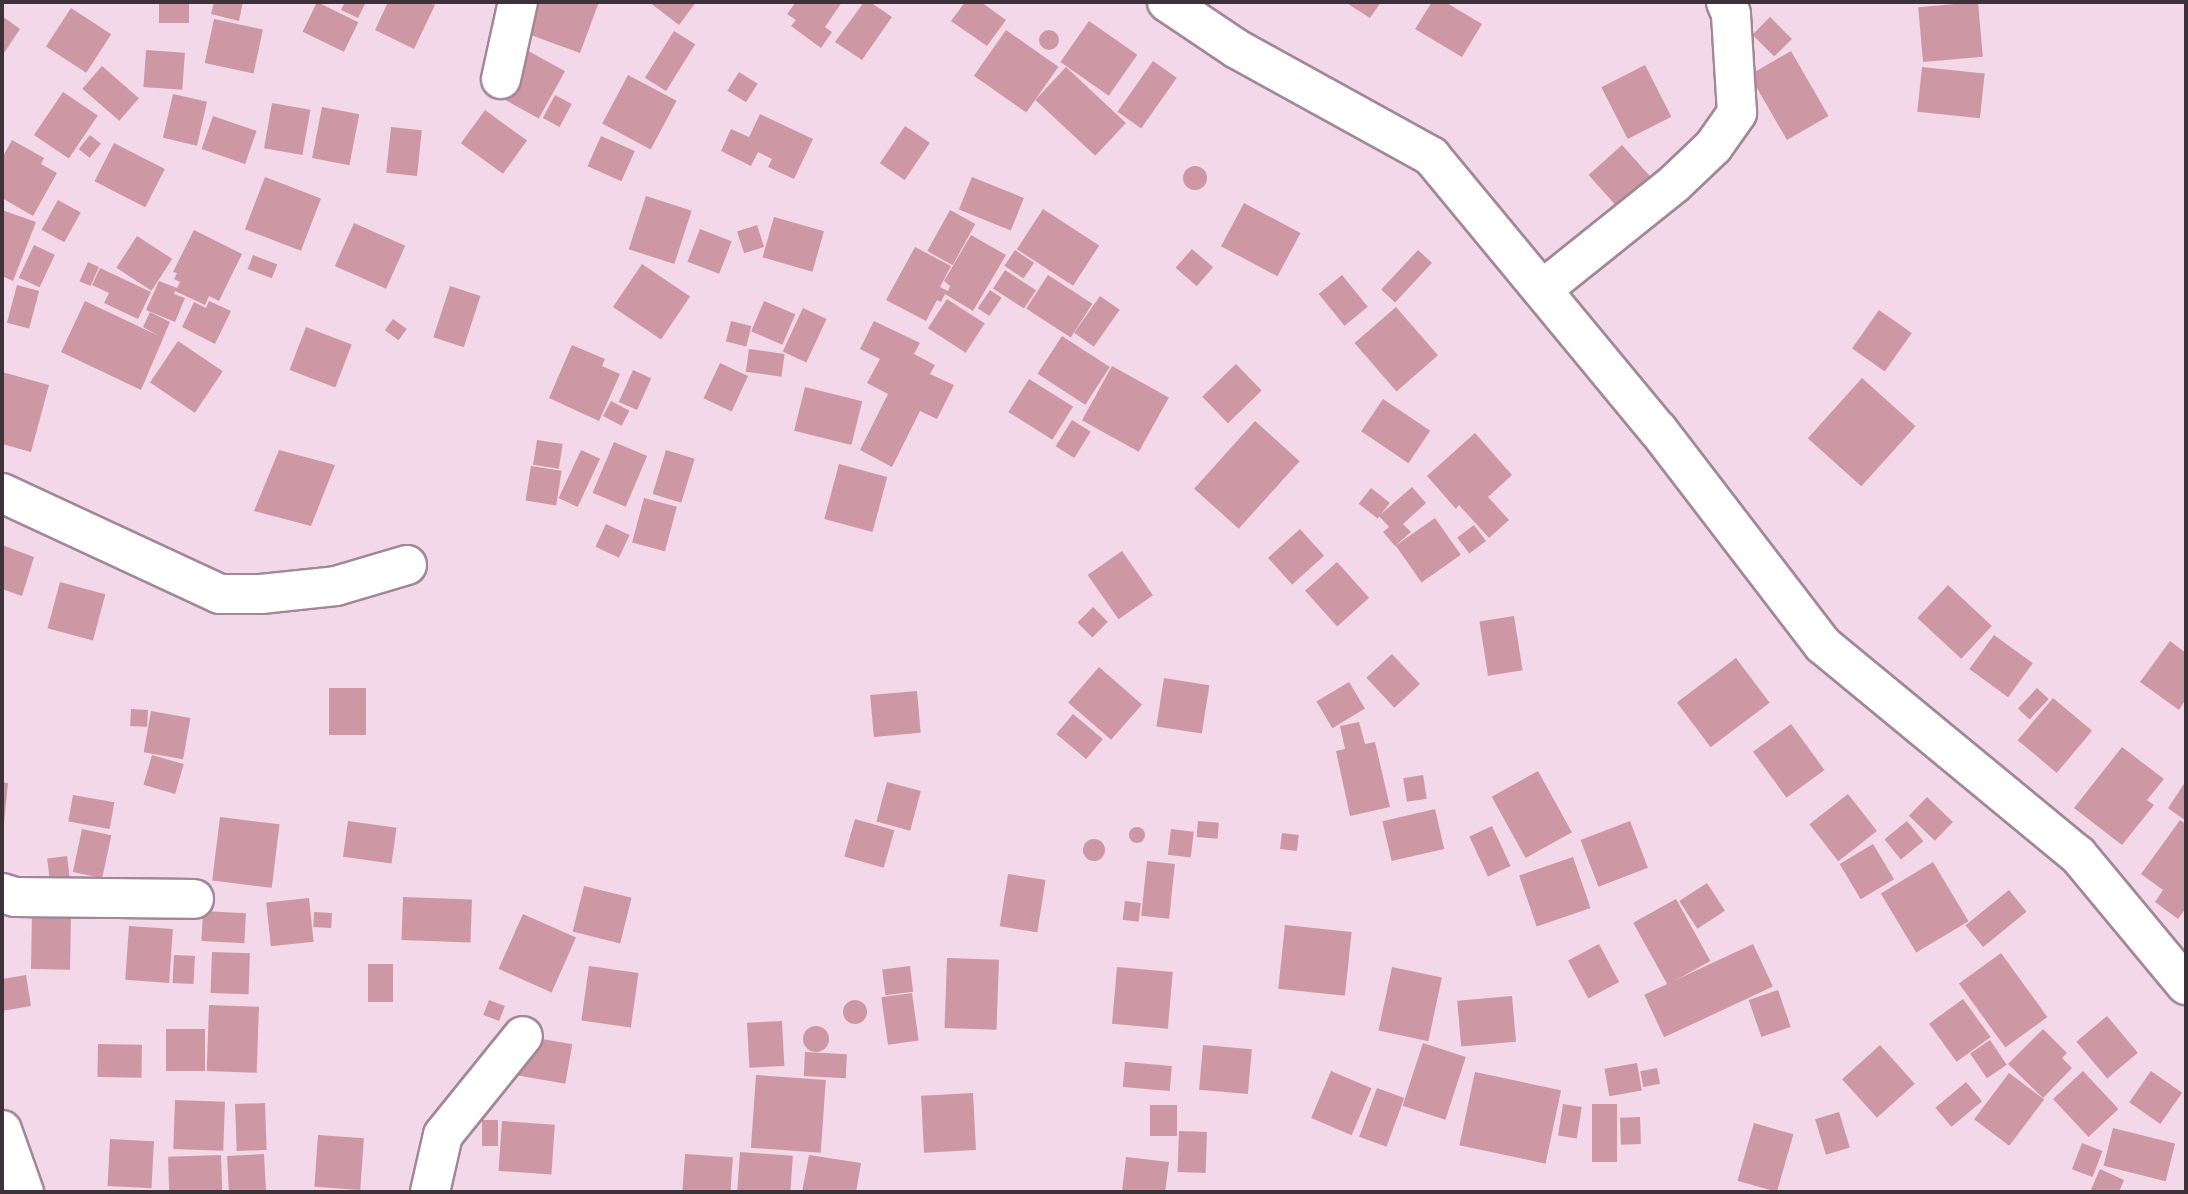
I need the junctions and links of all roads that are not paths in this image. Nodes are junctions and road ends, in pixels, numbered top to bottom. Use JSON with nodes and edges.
{"nodes":[{"id":1,"x":518,"y":2,"type":"edge"},
{"id":2,"x":1167,"y":2,"type":"edge"},
{"id":3,"x":1726,"y":2,"type":"edge"},
{"id":4,"x":501,"y":79,"type":"dead end"},
{"id":5,"x":1543,"y":289,"type":"junction"},
{"id":6,"x":2,"y":493,"type":"edge"},
{"id":7,"x":407,"y":565,"type":"dead end"},
{"id":8,"x":2,"y":893,"type":"edge"},
{"id":9,"x":194,"y":899,"type":"dead end"},
{"id":10,"x":2186,"y":985,"type":"edge"},
{"id":11,"x":523,"y":1036,"type":"dead end"},
{"id":12,"x":2,"y":1130,"type":"edge"},
{"id":13,"x":24,"y":1192,"type":"edge"},
{"id":14,"x":430,"y":1192,"type":"edge"}],
"edges":[{"from":1,"to":4,"type":"street"},
{"from":2,"to":5,"type":"street"},
{"from":3,"to":5,"type":"street"},
{"from":5,"to":10,"type":"street"},
{"from":6,"to":7,"type":"street"},
{"from":8,"to":9,"type":"street"},
{"from":11,"to":14,"type":"street"},
{"from":12,"to":13,"type":"street"}]}
